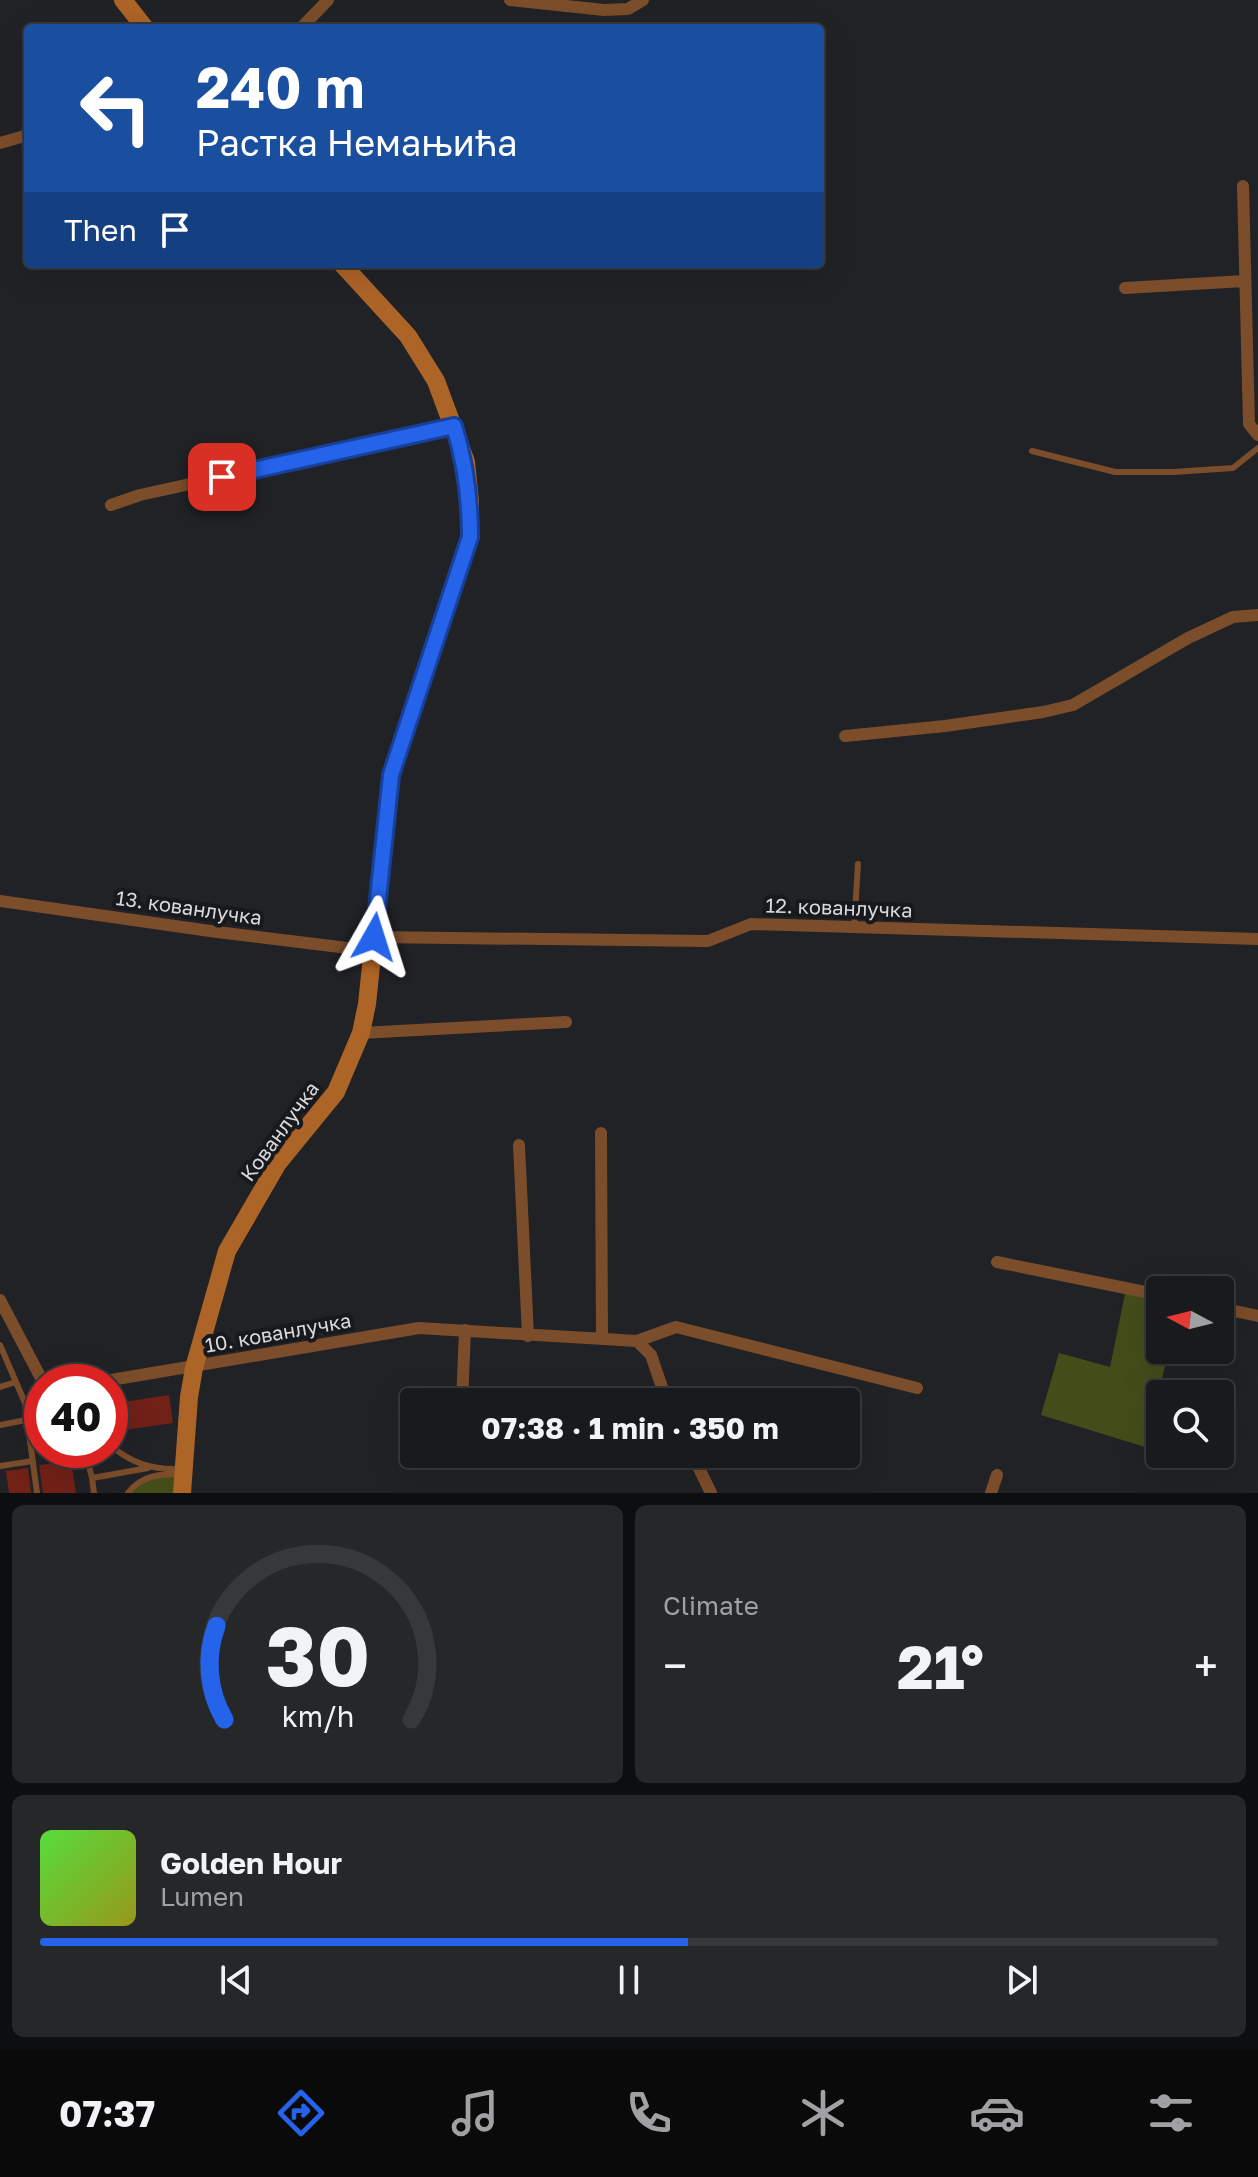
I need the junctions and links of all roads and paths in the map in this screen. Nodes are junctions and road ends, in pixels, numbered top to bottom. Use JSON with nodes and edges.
{"nodes":[{"id":1,"x":123,"y":0,"type":"edge"},
{"id":2,"x":328,"y":0,"type":"edge"},
{"id":3,"x":510,"y":0,"type":"edge"},
{"id":4,"x":643,"y":0,"type":"edge"},
{"id":5,"x":142,"y":24,"type":"edge"},
{"id":6,"x":305,"y":24,"type":"edge"},
{"id":7,"x":24,"y":136,"type":"edge"},
{"id":8,"x":0,"y":143,"type":"edge"},
{"id":9,"x":1243,"y":186,"type":"dead end"},
{"id":10,"x":346,"y":268,"type":"edge"},
{"id":11,"x":1244,"y":281,"type":"junction"},
{"id":12,"x":1125,"y":288,"type":"dead end"},
{"id":13,"x":454,"y":426,"type":"junction"},
{"id":14,"x":1258,"y":435,"type":"edge"},
{"id":15,"x":1258,"y":448,"type":"edge"},
{"id":16,"x":1032,"y":451,"type":"dead end"},
{"id":17,"x":111,"y":505,"type":"dead end"},
{"id":18,"x":1258,"y":615,"type":"edge"},
{"id":19,"x":845,"y":736,"type":"dead end"},
{"id":20,"x":858,"y":864,"type":"dead end"},
{"id":21,"x":0,"y":901,"type":"edge"},
{"id":22,"x":854,"y":927,"type":"junction"},
{"id":23,"x":1258,"y":939,"type":"edge"},
{"id":24,"x":373,"y":944,"type":"junction"},
{"id":25,"x":566,"y":1022,"type":"dead end"},
{"id":26,"x":361,"y":1033,"type":"junction"},
{"id":27,"x":601,"y":1133,"type":"dead end"},
{"id":28,"x":519,"y":1145,"type":"dead end"},
{"id":29,"x":997,"y":1262,"type":"dead end"},
{"id":30,"x":1146,"y":1292,"type":"edge"},
{"id":31,"x":0,"y":1300,"type":"edge"},
{"id":32,"x":1234,"y":1311,"type":"edge"},
{"id":33,"x":1258,"y":1316,"type":"edge"},
{"id":34,"x":465,"y":1330,"type":"junction"},
{"id":35,"x":528,"y":1336,"type":"junction"},
{"id":36,"x":602,"y":1338,"type":"junction"},
{"id":37,"x":637,"y":1341,"type":"junction"},
{"id":38,"x":1,"y":1349,"type":"edge"},
{"id":39,"x":34,"y":1364,"type":"edge"},
{"id":40,"x":194,"y":1368,"type":"junction"},
{"id":41,"x":128,"y":1378,"type":"edge"},
{"id":42,"x":16,"y":1382,"type":"junction"},
{"id":43,"x":0,"y":1387,"type":"edge"},
{"id":44,"x":463,"y":1388,"type":"edge"},
{"id":45,"x":662,"y":1388,"type":"edge"},
{"id":46,"x":917,"y":1388,"type":"dead end"},
{"id":47,"x":24,"y":1401,"type":"edge"},
{"id":48,"x":24,"y":1420,"type":"edge"},
{"id":49,"x":0,"y":1425,"type":"edge"},
{"id":50,"x":128,"y":1460,"type":"edge"},
{"id":51,"x":24,"y":1462,"type":"edge"},
{"id":52,"x":0,"y":1466,"type":"edge"},
{"id":53,"x":152,"y":1467,"type":"junction"},
{"id":54,"x":34,"y":1468,"type":"edge"},
{"id":55,"x":90,"y":1468,"type":"edge"},
{"id":56,"x":699,"y":1468,"type":"edge"},
{"id":57,"x":115,"y":1474,"type":"junction"},
{"id":58,"x":997,"y":1475,"type":"dead end"},
{"id":59,"x":152,"y":1476,"type":"junction"},
{"id":60,"x":92,"y":1478,"type":"junction"},
{"id":61,"x":183,"y":1479,"type":"edge"},
{"id":62,"x":37,"y":1493,"type":"edge"},
{"id":63,"x":94,"y":1493,"type":"edge"},
{"id":64,"x":128,"y":1493,"type":"edge"},
{"id":65,"x":711,"y":1493,"type":"edge"},
{"id":66,"x":991,"y":1493,"type":"edge"}],
"edges":[{"from":1,"to":5,"type":"street"},
{"from":2,"to":6,"type":"street"},
{"from":3,"to":4,"type":"street"},
{"from":7,"to":8,"type":"street"},
{"from":9,"to":11,"type":"street"},
{"from":10,"to":13,"type":"street","name":"Кованлучка"},
{"from":11,"to":12,"type":"street"},
{"from":11,"to":14,"type":"street"},
{"from":13,"to":17,"type":"street"},
{"from":13,"to":24,"type":"street","name":"Кованлучка"},
{"from":15,"to":16,"type":"lane"},
{"from":18,"to":19,"type":"street"},
{"from":20,"to":22,"type":"lane"},
{"from":21,"to":24,"type":"street","name":"13. кованлучка"},
{"from":22,"to":23,"type":"street","name":"12. кованлучка"},
{"from":22,"to":24,"type":"street","name":"12. кованлучка"},
{"from":24,"to":26,"type":"street","name":"Кованлучка"},
{"from":25,"to":26,"type":"street"},
{"from":26,"to":40,"type":"street","name":"Кованлучка"},
{"from":27,"to":36,"type":"street"},
{"from":28,"to":35,"type":"street"},
{"from":29,"to":30,"type":"street"},
{"from":31,"to":39,"type":"street"},
{"from":32,"to":33,"type":"street"},
{"from":34,"to":35,"type":"street","name":"10. кованлучка"},
{"from":34,"to":40,"type":"street","name":"10. кованлучка"},
{"from":34,"to":44,"type":"street"},
{"from":35,"to":36,"type":"street","name":"10. кованлучка"},
{"from":36,"to":37,"type":"street","name":"10. кованлучка"},
{"from":37,"to":45,"type":"street"},
{"from":37,"to":46,"type":"street","name":"10. кованлучка"},
{"from":38,"to":42,"type":"lane"},
{"from":40,"to":41,"type":"street","name":"10. кованлучка"},
{"from":40,"to":61,"type":"street","name":"Кованлучка"},
{"from":42,"to":43,"type":"lane"},
{"from":42,"to":47,"type":"lane"},
{"from":48,"to":49,"type":"lane"},
{"from":50,"to":53,"type":"lane"},
{"from":51,"to":52,"type":"lane"},
{"from":53,"to":57,"type":"lane"},
{"from":53,"to":61,"type":"lane"},
{"from":54,"to":62,"type":"lane"},
{"from":55,"to":60,"type":"lane"},
{"from":56,"to":65,"type":"street"},
{"from":57,"to":59,"type":"lane"},
{"from":57,"to":60,"type":"lane"},
{"from":58,"to":66,"type":"street"},
{"from":59,"to":61,"type":"lane"},
{"from":59,"to":64,"type":"lane"},
{"from":60,"to":63,"type":"lane"}]}
